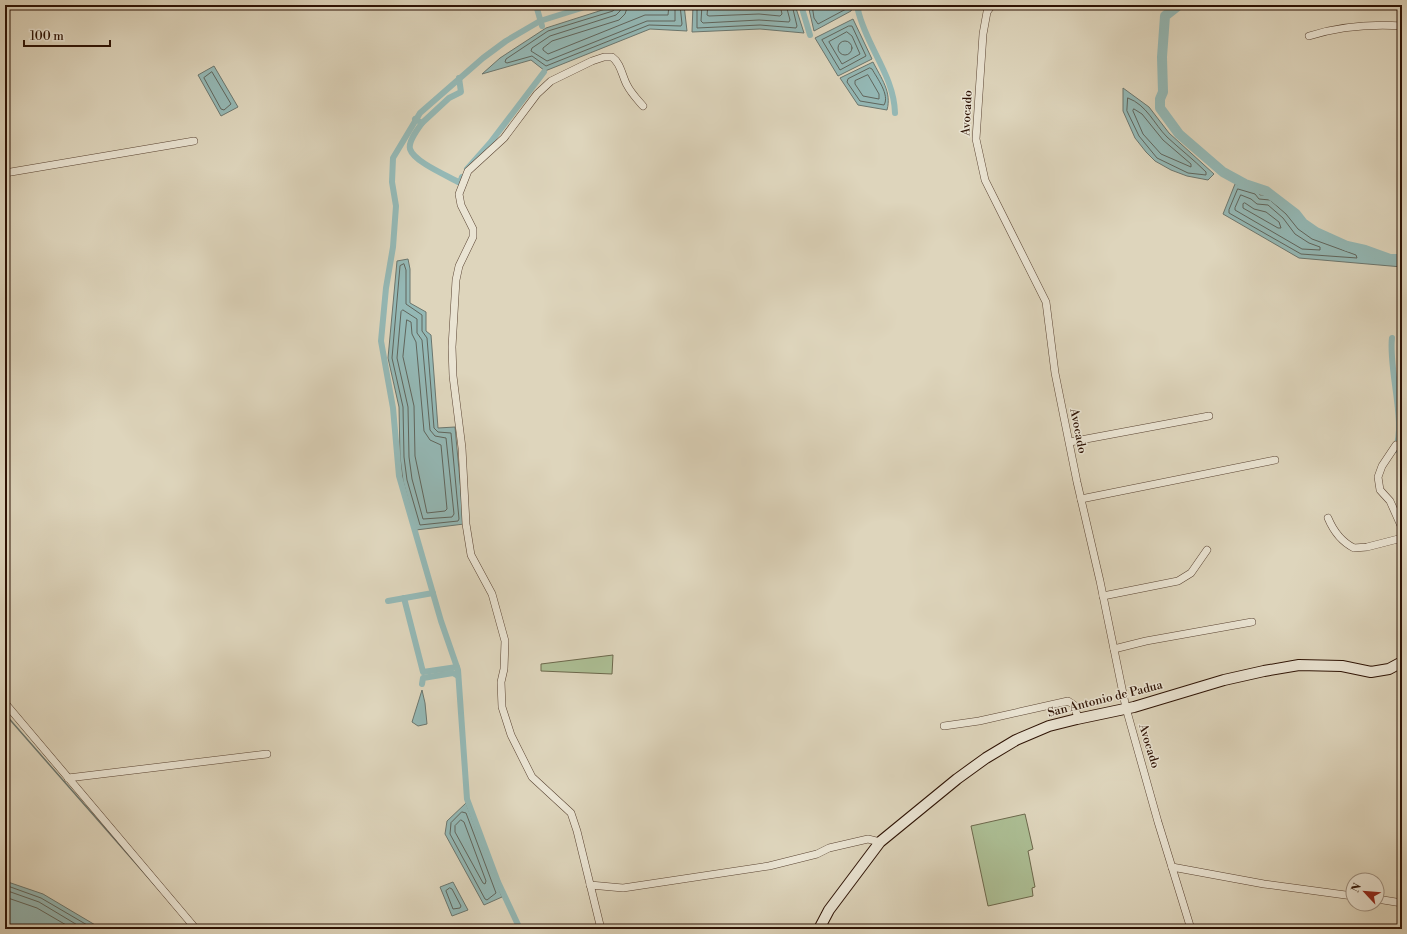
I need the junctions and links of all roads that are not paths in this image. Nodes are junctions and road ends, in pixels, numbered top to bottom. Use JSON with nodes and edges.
{"nodes":[{"id":1,"x":992,"y":5,"type":"edge"},
{"id":2,"x":1402,"y":26,"type":"edge"},
{"id":3,"x":1309,"y":36,"type":"dead end"},
{"id":4,"x":643,"y":106,"type":"dead end"},
{"id":5,"x":194,"y":140,"type":"dead end"},
{"id":6,"x":5,"y":173,"type":"edge"},
{"id":7,"x":1209,"y":416,"type":"dead end"},
{"id":8,"x":1070,"y":442,"type":"junction"},
{"id":9,"x":1396,"y":445,"type":"dead end"},
{"id":10,"x":1275,"y":460,"type":"dead end"},
{"id":11,"x":1081,"y":499,"type":"junction"},
{"id":12,"x":1328,"y":518,"type":"dead end"},
{"id":13,"x":1402,"y":528,"type":"edge"},
{"id":14,"x":1402,"y":538,"type":"edge"},
{"id":15,"x":1207,"y":550,"type":"dead end"},
{"id":16,"x":1103,"y":596,"type":"junction"},
{"id":17,"x":1252,"y":622,"type":"dead end"},
{"id":18,"x":1114,"y":648,"type":"junction"},
{"id":19,"x":1402,"y":662,"type":"edge"},
{"id":20,"x":5,"y":703,"type":"edge"},
{"id":21,"x":1126,"y":708,"type":"junction"},
{"id":22,"x":1078,"y":718,"type":"junction"},
{"id":23,"x":944,"y":726,"type":"dead end"},
{"id":24,"x":267,"y":754,"type":"dead end"},
{"id":25,"x":68,"y":778,"type":"junction"},
{"id":26,"x":880,"y":842,"type":"junction"},
{"id":27,"x":1172,"y":867,"type":"junction"},
{"id":28,"x":590,"y":885,"type":"junction"},
{"id":29,"x":1345,"y":895,"type":"edge"},
{"id":30,"x":1385,"y":900,"type":"edge"},
{"id":31,"x":1402,"y":903,"type":"edge"},
{"id":32,"x":196,"y":929,"type":"edge"},
{"id":33,"x":601,"y":929,"type":"edge"},
{"id":34,"x":819,"y":929,"type":"edge"},
{"id":35,"x":1191,"y":929,"type":"edge"}],
"edges":[{"from":1,"to":8,"type":"street","name":"Avocado"},
{"from":2,"to":3,"type":"street"},
{"from":4,"to":28,"type":"street"},
{"from":5,"to":6,"type":"street"},
{"from":7,"to":8,"type":"street"},
{"from":8,"to":11,"type":"street","name":"Avocado"},
{"from":9,"to":13,"type":"street"},
{"from":10,"to":11,"type":"street"},
{"from":11,"to":16,"type":"street","name":"Avocado"},
{"from":12,"to":14,"type":"street"},
{"from":15,"to":16,"type":"street"},
{"from":16,"to":18,"type":"street","name":"Avocado"},
{"from":17,"to":18,"type":"street"},
{"from":18,"to":21,"type":"street","name":"Avocado"},
{"from":19,"to":21,"type":"street","name":"San Antonio de Padua"},
{"from":20,"to":25,"type":"street"},
{"from":21,"to":22,"type":"street","name":"San Antonio de Padua"},
{"from":21,"to":27,"type":"street","name":"Avocado"},
{"from":22,"to":23,"type":"street"},
{"from":22,"to":26,"type":"street","name":"San Antonio de Padua"},
{"from":24,"to":25,"type":"street"},
{"from":25,"to":32,"type":"street"},
{"from":26,"to":28,"type":"street"},
{"from":26,"to":34,"type":"street","name":"San Antonio de Padua"},
{"from":27,"to":29,"type":"street"},
{"from":27,"to":35,"type":"street","name":"Avocado"},
{"from":28,"to":33,"type":"street"},
{"from":30,"to":31,"type":"street"}]}
